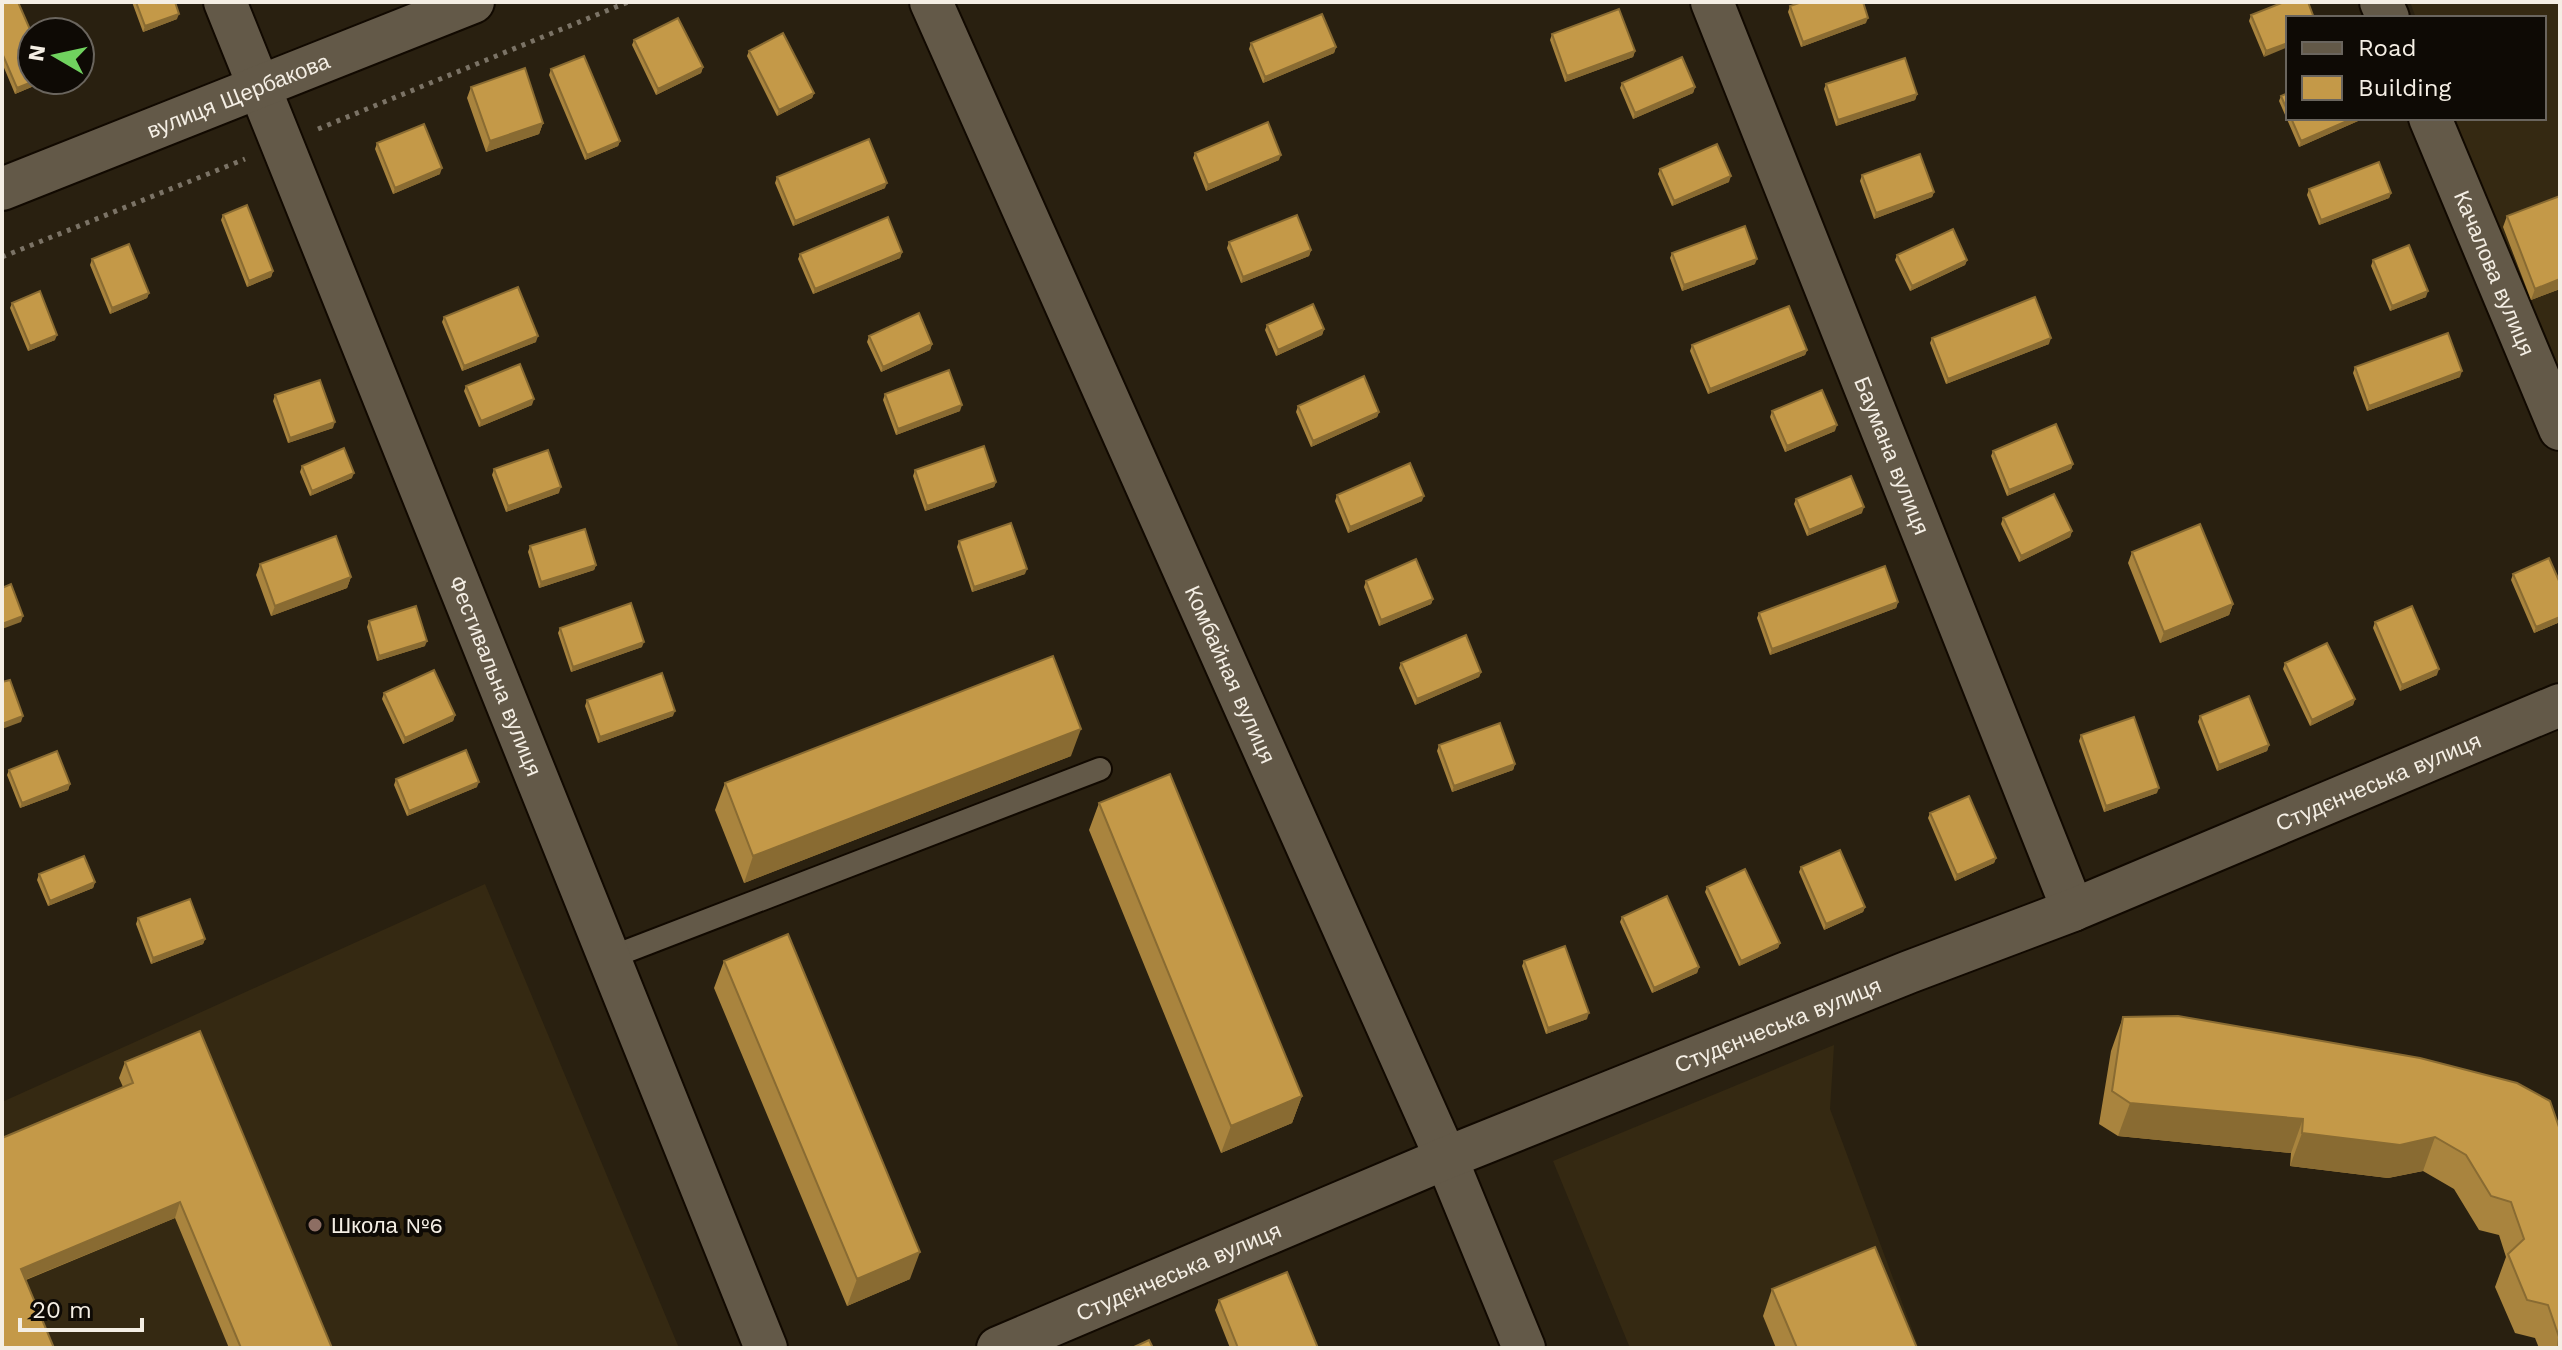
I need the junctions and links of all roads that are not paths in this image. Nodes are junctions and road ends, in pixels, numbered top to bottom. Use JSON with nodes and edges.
{"nodes":[{"id":1,"x":225,"y":2,"type":"edge"},
{"id":2,"x":473,"y":2,"type":"edge"},
{"id":3,"x":931,"y":2,"type":"edge"},
{"id":4,"x":1712,"y":2,"type":"edge"},
{"id":5,"x":259,"y":85,"type":"junction"},
{"id":6,"x":2431,"y":120,"type":"edge"},
{"id":7,"x":2,"y":189,"type":"edge"},
{"id":8,"x":2560,"y":429,"type":"edge"},
{"id":9,"x":2560,"y":705,"type":"edge"},
{"id":10,"x":1100,"y":769,"type":"dead end"},
{"id":11,"x":2073,"y":910,"type":"junction"},
{"id":12,"x":609,"y":958,"type":"junction"},
{"id":13,"x":1446,"y":1158,"type":"junction"},
{"id":14,"x":766,"y":1348,"type":"edge"},
{"id":15,"x":998,"y":1348,"type":"edge"},
{"id":16,"x":1524,"y":1348,"type":"edge"}],
"edges":[{"from":1,"to":5,"type":"street","name":"Фестивальна вулиця"},
{"from":2,"to":5,"type":"street","name":"вулиця Щербакова"},
{"from":3,"to":13,"type":"street","name":"Комбайная вулиця"},
{"from":4,"to":11,"type":"street","name":"Баумана вулиця"},
{"from":5,"to":7,"type":"street","name":"вулиця Щербакова"},
{"from":5,"to":12,"type":"street","name":"Фестивальна вулиця"},
{"from":6,"to":8,"type":"street","name":"Качалова вулиця"},
{"from":9,"to":11,"type":"street","name":"Студєнчеська вулиця"},
{"from":10,"to":12,"type":"lane"},
{"from":11,"to":13,"type":"street","name":"Студєнчеська вулиця"},
{"from":12,"to":14,"type":"street","name":"Фестивальна вулиця"},
{"from":13,"to":15,"type":"street","name":"Студєнчеська вулиця"},
{"from":13,"to":16,"type":"street","name":"Комбайная вулиця"}]}
